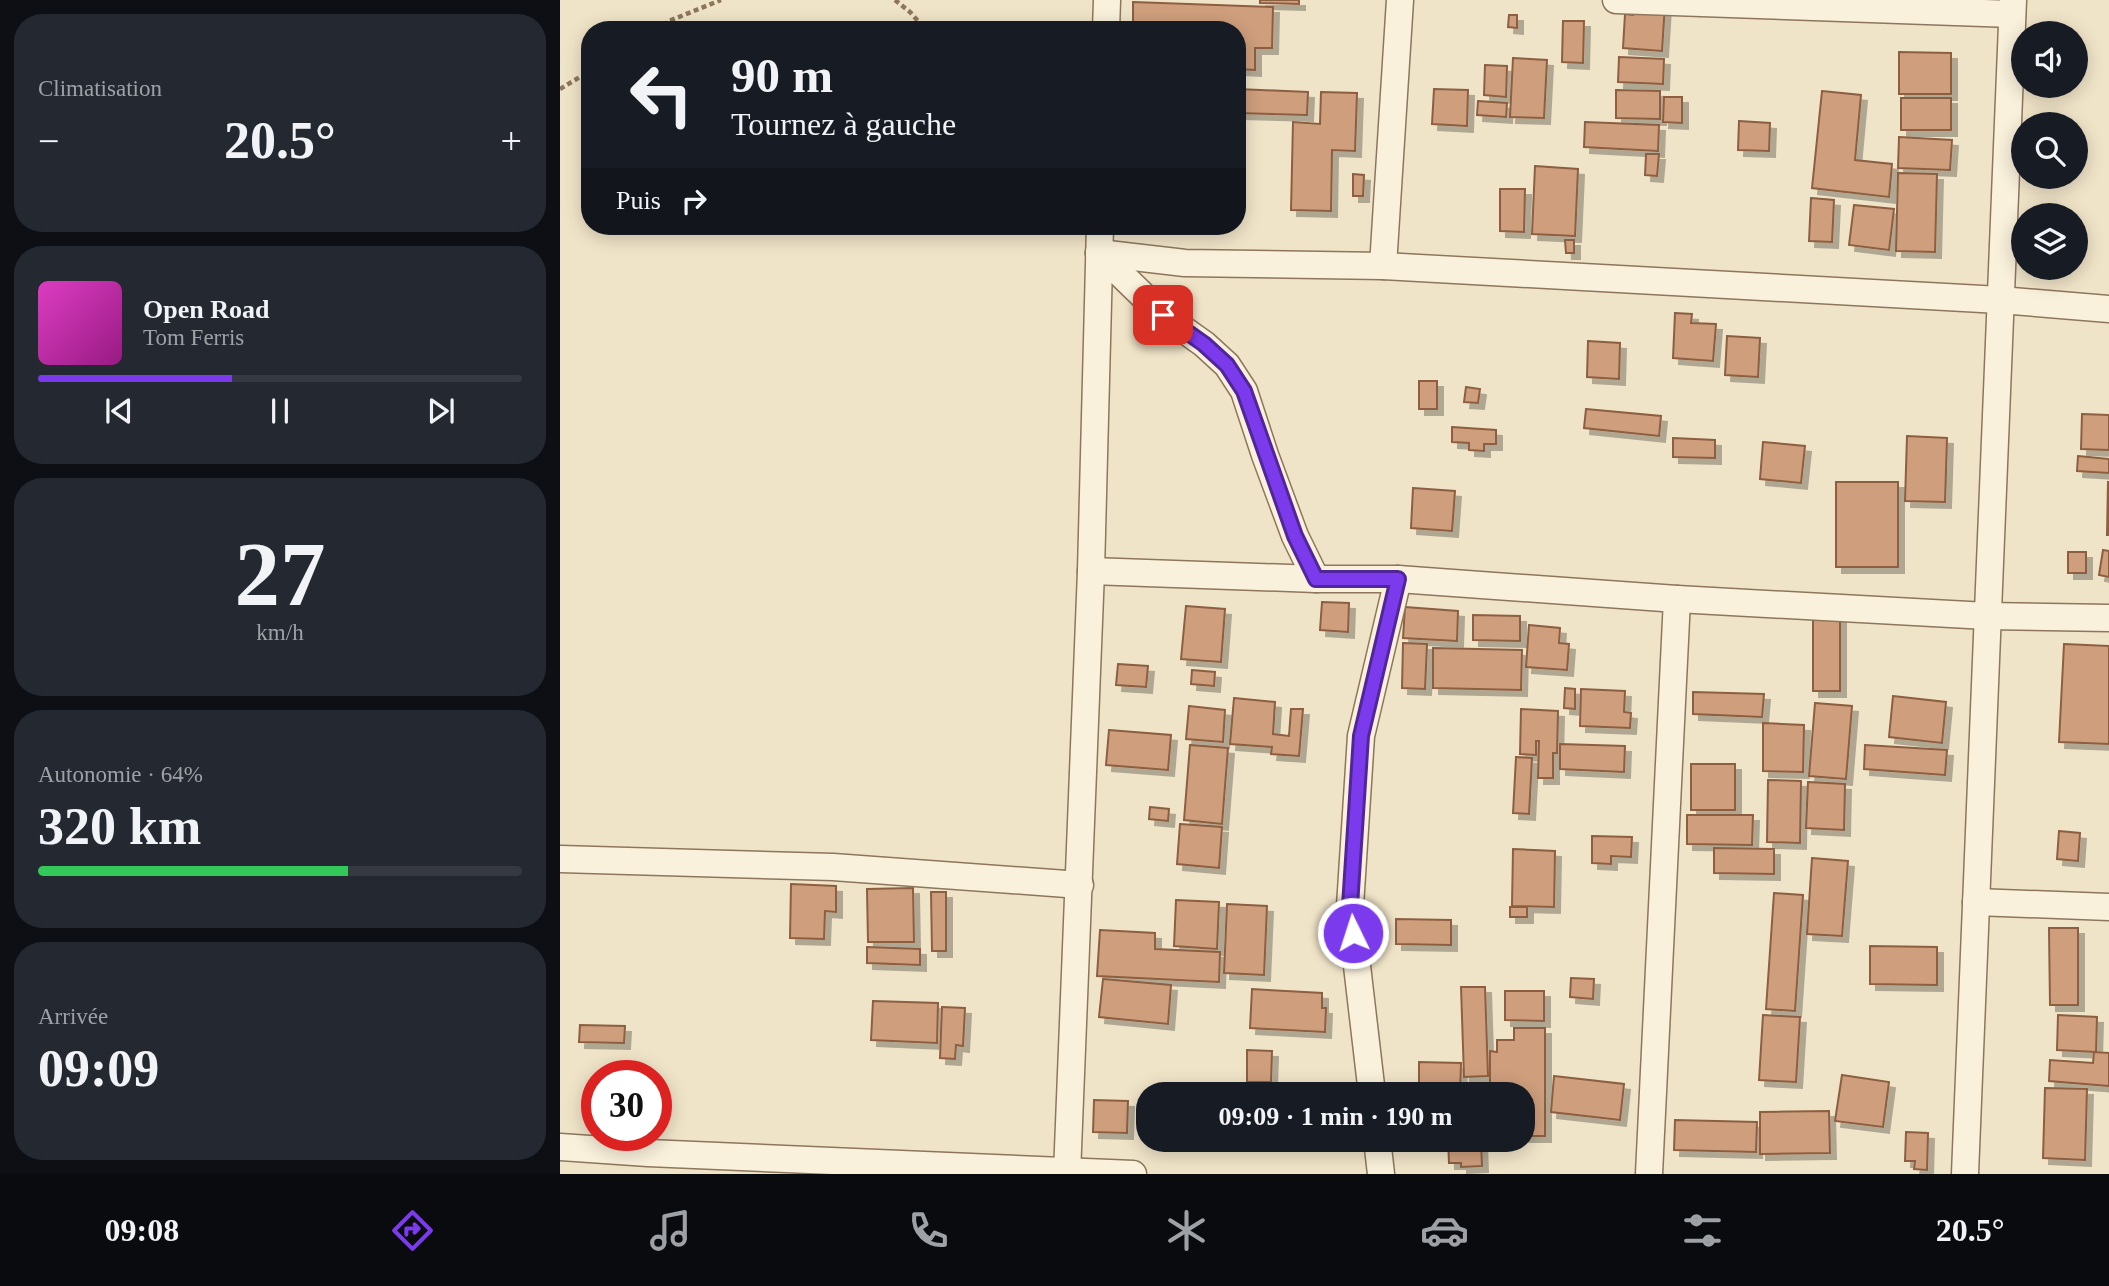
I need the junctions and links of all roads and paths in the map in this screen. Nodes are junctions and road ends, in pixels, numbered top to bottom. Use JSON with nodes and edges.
{"nodes":[{"id":1,"x":722,"y":0,"type":"edge"},
{"id":2,"x":895,"y":0,"type":"edge"},
{"id":3,"x":1107,"y":0,"type":"edge"},
{"id":4,"x":1399,"y":0,"type":"edge"},
{"id":5,"x":1616,"y":0,"type":"edge"},
{"id":6,"x":2012,"y":7,"type":"edge"},
{"id":7,"x":671,"y":21,"type":"edge"},
{"id":8,"x":918,"y":21,"type":"edge"},
{"id":9,"x":1106,"y":21,"type":"edge"},
{"id":10,"x":581,"y":76,"type":"edge"},
{"id":11,"x":560,"y":89,"type":"edge"},
{"id":12,"x":1100,"y":235,"type":"edge"},
{"id":13,"x":1099,"y":253,"type":"junction"},
{"id":14,"x":1383,"y":266,"type":"junction"},
{"id":15,"x":2000,"y":300,"type":"junction"},
{"id":16,"x":2109,"y":309,"type":"edge"},
{"id":17,"x":1091,"y":571,"type":"junction"},
{"id":18,"x":1316,"y":579,"type":"junction"},
{"id":19,"x":1398,"y":579,"type":"junction"},
{"id":20,"x":1677,"y":599,"type":"junction"},
{"id":21,"x":1987,"y":616,"type":"junction"},
{"id":22,"x":2109,"y":618,"type":"edge"},
{"id":23,"x":560,"y":859,"type":"edge"},
{"id":24,"x":1080,"y":885,"type":"junction"},
{"id":25,"x":1976,"y":902,"type":"junction"},
{"id":26,"x":2109,"y":907,"type":"edge"},
{"id":27,"x":1371,"y":1082,"type":"edge"},
{"id":28,"x":560,"y":1147,"type":"edge"},
{"id":29,"x":1378,"y":1152,"type":"edge"},
{"id":30,"x":1068,"y":1173,"type":"edge"},
{"id":31,"x":1133,"y":1174,"type":"edge"},
{"id":32,"x":1381,"y":1174,"type":"edge"},
{"id":33,"x":1649,"y":1174,"type":"edge"},
{"id":34,"x":1965,"y":1174,"type":"edge"}],
"edges":[{"from":1,"to":7,"type":"path"},
{"from":2,"to":8,"type":"path"},
{"from":3,"to":9,"type":"street"},
{"from":4,"to":14,"type":"street"},
{"from":5,"to":6,"type":"street"},
{"from":6,"to":15,"type":"street"},
{"from":10,"to":11,"type":"path"},
{"from":12,"to":13,"type":"street"},
{"from":13,"to":14,"type":"street"},
{"from":13,"to":17,"type":"street"},
{"from":13,"to":18,"type":"street"},
{"from":14,"to":15,"type":"street"},
{"from":15,"to":16,"type":"street"},
{"from":15,"to":21,"type":"street"},
{"from":17,"to":18,"type":"street"},
{"from":17,"to":24,"type":"street"},
{"from":18,"to":19,"type":"street"},
{"from":19,"to":20,"type":"street"},
{"from":19,"to":27,"type":"street"},
{"from":20,"to":21,"type":"street"},
{"from":20,"to":33,"type":"street"},
{"from":21,"to":22,"type":"street"},
{"from":21,"to":25,"type":"street"},
{"from":23,"to":24,"type":"street"},
{"from":24,"to":30,"type":"street"},
{"from":25,"to":26,"type":"street"},
{"from":25,"to":34,"type":"street"},
{"from":28,"to":30,"type":"street"},
{"from":29,"to":32,"type":"street"},
{"from":30,"to":31,"type":"street"}]}
